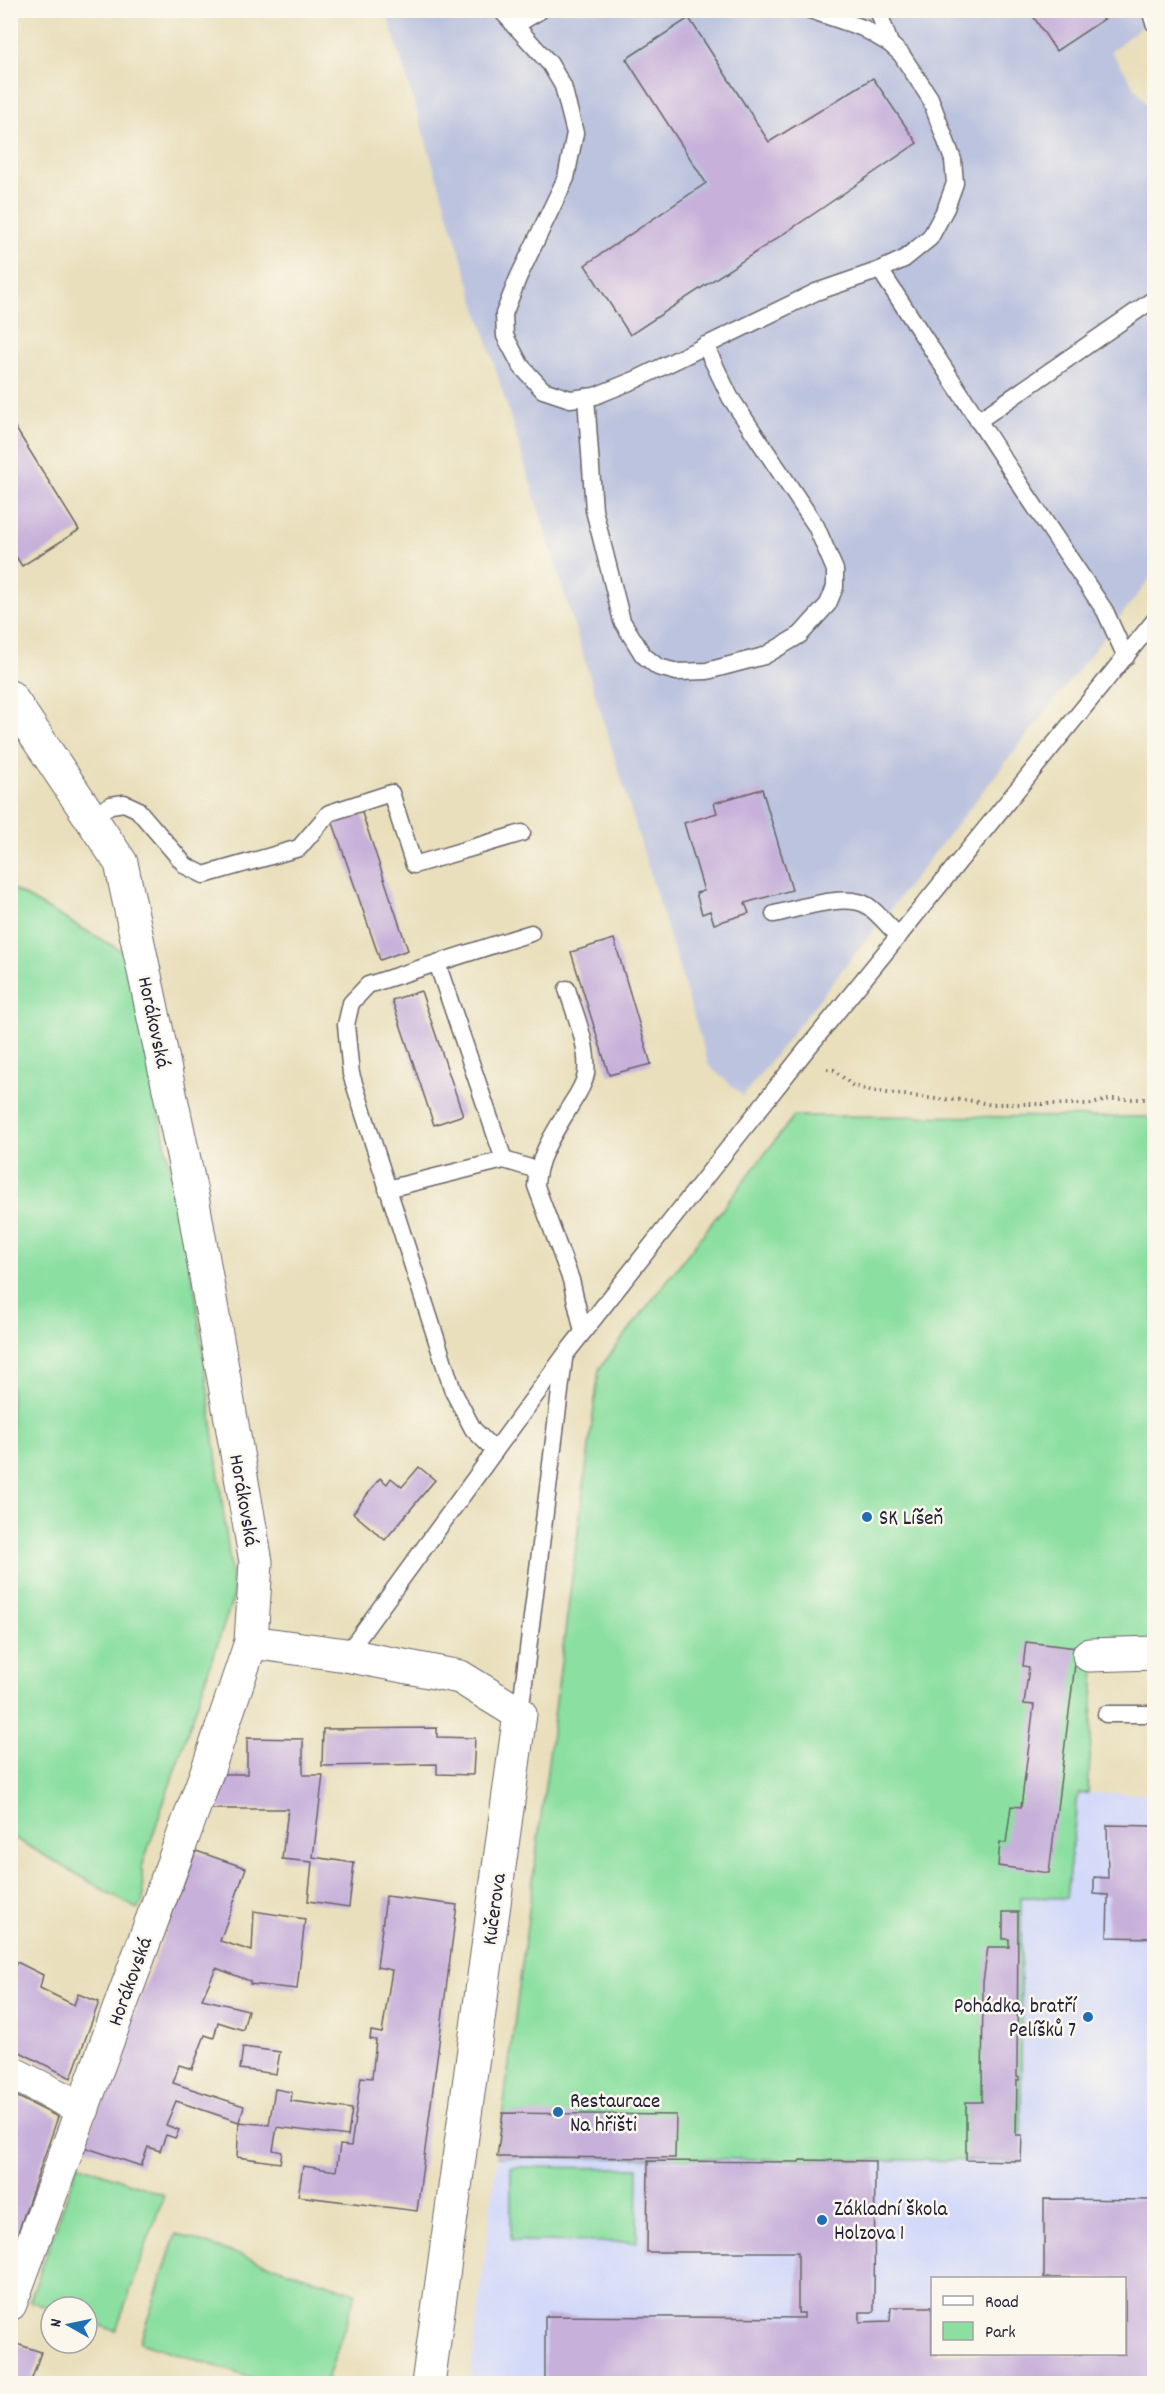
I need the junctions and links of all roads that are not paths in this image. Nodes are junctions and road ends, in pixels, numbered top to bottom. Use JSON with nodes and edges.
{"nodes":[{"id":1,"x":501,"y":10,"type":"edge"},
{"id":2,"x":541,"y":10,"type":"edge"},
{"id":3,"x":810,"y":10,"type":"edge"},
{"id":4,"x":878,"y":10,"type":"edge"},
{"id":5,"x":1150,"y":10,"type":"edge"},
{"id":6,"x":1155,"y":23,"type":"edge"},
{"id":7,"x":514,"y":26,"type":"junction"},
{"id":8,"x":890,"y":44,"type":"junction"},
{"id":9,"x":880,"y":270,"type":"junction"},
{"id":10,"x":1155,"y":299,"type":"edge"},
{"id":11,"x":705,"y":345,"type":"junction"},
{"id":12,"x":586,"y":397,"type":"junction"},
{"id":13,"x":978,"y":421,"type":"junction"},
{"id":14,"x":1155,"y":621,"type":"edge"},
{"id":15,"x":1126,"y":657,"type":"junction"},
{"id":16,"x":10,"y":697,"type":"edge"},
{"id":17,"x":90,"y":817,"type":"junction"},
{"id":18,"x":522,"y":833,"type":"dead end"},
{"id":19,"x":774,"y":915,"type":"dead end"},
{"id":20,"x":531,"y":933,"type":"dead end"},
{"id":21,"x":899,"y":936,"type":"junction"},
{"id":22,"x":437,"y":963,"type":"junction"},
{"id":23,"x":567,"y":988,"type":"dead end"},
{"id":24,"x":504,"y":1160,"type":"junction"},
{"id":25,"x":537,"y":1170,"type":"junction"},
{"id":26,"x":387,"y":1189,"type":"junction"},
{"id":27,"x":583,"y":1332,"type":"junction"},
{"id":28,"x":565,"y":1355,"type":"junction"},
{"id":29,"x":495,"y":1451,"type":"junction"},
{"id":30,"x":251,"y":1642,"type":"junction"},
{"id":31,"x":1155,"y":1653,"type":"edge"},
{"id":32,"x":346,"y":1655,"type":"junction"},
{"id":33,"x":1089,"y":1655,"type":"dead end"},
{"id":34,"x":520,"y":1713,"type":"junction"},
{"id":35,"x":1106,"y":1714,"type":"dead end"},
{"id":36,"x":1155,"y":1714,"type":"edge"},
{"id":37,"x":10,"y":2072,"type":"edge"},
{"id":38,"x":83,"y":2109,"type":"junction"},
{"id":39,"x":10,"y":2304,"type":"edge"},
{"id":40,"x":428,"y":2384,"type":"edge"}],
"edges":[{"from":1,"to":7,"type":"lane"},
{"from":2,"to":7,"type":"lane"},
{"from":3,"to":8,"type":"lane"},
{"from":4,"to":8,"type":"lane"},
{"from":5,"to":6,"type":"lane"},
{"from":7,"to":12,"type":"lane"},
{"from":8,"to":9,"type":"lane"},
{"from":9,"to":11,"type":"lane"},
{"from":9,"to":13,"type":"lane"},
{"from":10,"to":13,"type":"lane"},
{"from":11,"to":12,"type":"lane"},
{"from":11,"to":12,"type":"lane"},
{"from":13,"to":15,"type":"lane"},
{"from":14,"to":15,"type":"lane"},
{"from":15,"to":21,"type":"lane"},
{"from":16,"to":17,"type":"street","name":"Horákovská"},
{"from":17,"to":18,"type":"lane"},
{"from":17,"to":30,"type":"street","name":"Horákovská"},
{"from":19,"to":21,"type":"lane"},
{"from":20,"to":22,"type":"lane"},
{"from":21,"to":27,"type":"lane"},
{"from":22,"to":24,"type":"lane"},
{"from":22,"to":26,"type":"lane"},
{"from":23,"to":25,"type":"lane"},
{"from":24,"to":25,"type":"lane"},
{"from":24,"to":26,"type":"lane"},
{"from":25,"to":27,"type":"lane"},
{"from":26,"to":29,"type":"lane"},
{"from":27,"to":28,"type":"lane"},
{"from":28,"to":29,"type":"lane"},
{"from":28,"to":34,"type":"lane"},
{"from":29,"to":32,"type":"lane"},
{"from":30,"to":32,"type":"street"},
{"from":30,"to":38,"type":"street","name":"Horákovská"},
{"from":31,"to":33,"type":"street"},
{"from":32,"to":34,"type":"street"},
{"from":34,"to":40,"type":"street","name":"Kučerova"},
{"from":35,"to":36,"type":"lane"},
{"from":37,"to":38,"type":"street"},
{"from":38,"to":39,"type":"street","name":"Horákovská"}]}
